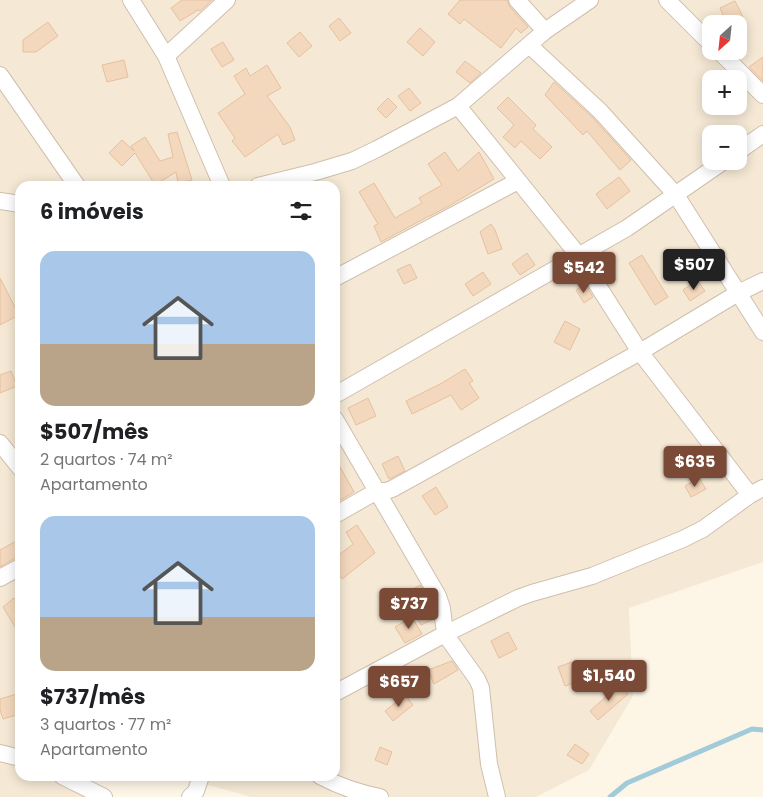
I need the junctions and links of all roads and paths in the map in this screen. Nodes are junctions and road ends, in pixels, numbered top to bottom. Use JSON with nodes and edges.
{"nodes":[{"id":1,"x":131,"y":0,"type":"edge"},
{"id":2,"x":228,"y":0,"type":"edge"},
{"id":3,"x":517,"y":0,"type":"edge"},
{"id":4,"x":590,"y":0,"type":"edge"},
{"id":5,"x":667,"y":0,"type":"edge"},
{"id":6,"x":546,"y":31,"type":"junction"},
{"id":7,"x":702,"y":35,"type":"edge"},
{"id":8,"x":529,"y":45,"type":"junction"},
{"id":9,"x":166,"y":56,"type":"junction"},
{"id":10,"x":728,"y":60,"type":"edge"},
{"id":11,"x":0,"y":75,"type":"edge"},
{"id":12,"x":763,"y":95,"type":"edge"},
{"id":13,"x":458,"y":106,"type":"junction"},
{"id":14,"x":763,"y":134,"type":"edge"},
{"id":15,"x":747,"y":145,"type":"edge"},
{"id":16,"x":711,"y":170,"type":"edge"},
{"id":17,"x":74,"y":181,"type":"edge"},
{"id":18,"x":220,"y":181,"type":"edge"},
{"id":19,"x":278,"y":181,"type":"edge"},
{"id":20,"x":518,"y":181,"type":"junction"},
{"id":21,"x":676,"y":195,"type":"junction"},
{"id":22,"x":0,"y":201,"type":"edge"},
{"id":23,"x":15,"y":203,"type":"edge"},
{"id":24,"x":579,"y":256,"type":"junction"},
{"id":25,"x":340,"y":275,"type":"edge"},
{"id":26,"x":763,"y":281,"type":"edge"},
{"id":27,"x":738,"y":293,"type":"junction"},
{"id":28,"x":763,"y":332,"type":"edge"},
{"id":29,"x":640,"y":352,"type":"junction"},
{"id":30,"x":340,"y":392,"type":"edge"},
{"id":31,"x":340,"y":428,"type":"edge"},
{"id":32,"x":0,"y":443,"type":"edge"},
{"id":33,"x":15,"y":458,"type":"edge"},
{"id":34,"x":377,"y":491,"type":"junction"},
{"id":35,"x":757,"y":491,"type":"edge"},
{"id":36,"x":340,"y":512,"type":"edge"},
{"id":37,"x":15,"y":570,"type":"edge"},
{"id":38,"x":0,"y":578,"type":"edge"},
{"id":39,"x":445,"y":634,"type":"junction"},
{"id":40,"x":340,"y":690,"type":"edge"},
{"id":41,"x":0,"y":753,"type":"edge"},
{"id":42,"x":15,"y":757,"type":"edge"},
{"id":43,"x":72,"y":781,"type":"edge"},
{"id":44,"x":199,"y":781,"type":"edge"},
{"id":45,"x":329,"y":781,"type":"edge"},
{"id":46,"x":104,"y":797,"type":"edge"},
{"id":47,"x":190,"y":797,"type":"edge"},
{"id":48,"x":380,"y":797,"type":"edge"},
{"id":49,"x":497,"y":797,"type":"edge"}],
"edges":[{"from":1,"to":9,"type":"street"},
{"from":2,"to":9,"type":"street"},
{"from":3,"to":6,"type":"street"},
{"from":4,"to":6,"type":"street"},
{"from":5,"to":7,"type":"street"},
{"from":6,"to":8,"type":"street"},
{"from":8,"to":13,"type":"street"},
{"from":8,"to":21,"type":"street"},
{"from":9,"to":18,"type":"street"},
{"from":10,"to":12,"type":"street"},
{"from":11,"to":17,"type":"street"},
{"from":13,"to":19,"type":"street"},
{"from":13,"to":20,"type":"street"},
{"from":14,"to":15,"type":"street"},
{"from":16,"to":21,"type":"street"},
{"from":20,"to":24,"type":"street"},
{"from":20,"to":25,"type":"street"},
{"from":21,"to":24,"type":"street"},
{"from":21,"to":27,"type":"street"},
{"from":22,"to":23,"type":"street"},
{"from":24,"to":29,"type":"street"},
{"from":24,"to":30,"type":"street"},
{"from":26,"to":27,"type":"street"},
{"from":27,"to":28,"type":"street"},
{"from":27,"to":29,"type":"street"},
{"from":29,"to":34,"type":"street"},
{"from":29,"to":35,"type":"street"},
{"from":31,"to":34,"type":"street"},
{"from":32,"to":33,"type":"street"},
{"from":34,"to":36,"type":"street"},
{"from":34,"to":39,"type":"street"},
{"from":35,"to":39,"type":"street"},
{"from":37,"to":38,"type":"street"},
{"from":39,"to":40,"type":"street"},
{"from":39,"to":49,"type":"street"},
{"from":41,"to":42,"type":"street"},
{"from":43,"to":46,"type":"street"},
{"from":44,"to":47,"type":"street"},
{"from":45,"to":48,"type":"street"}]}
